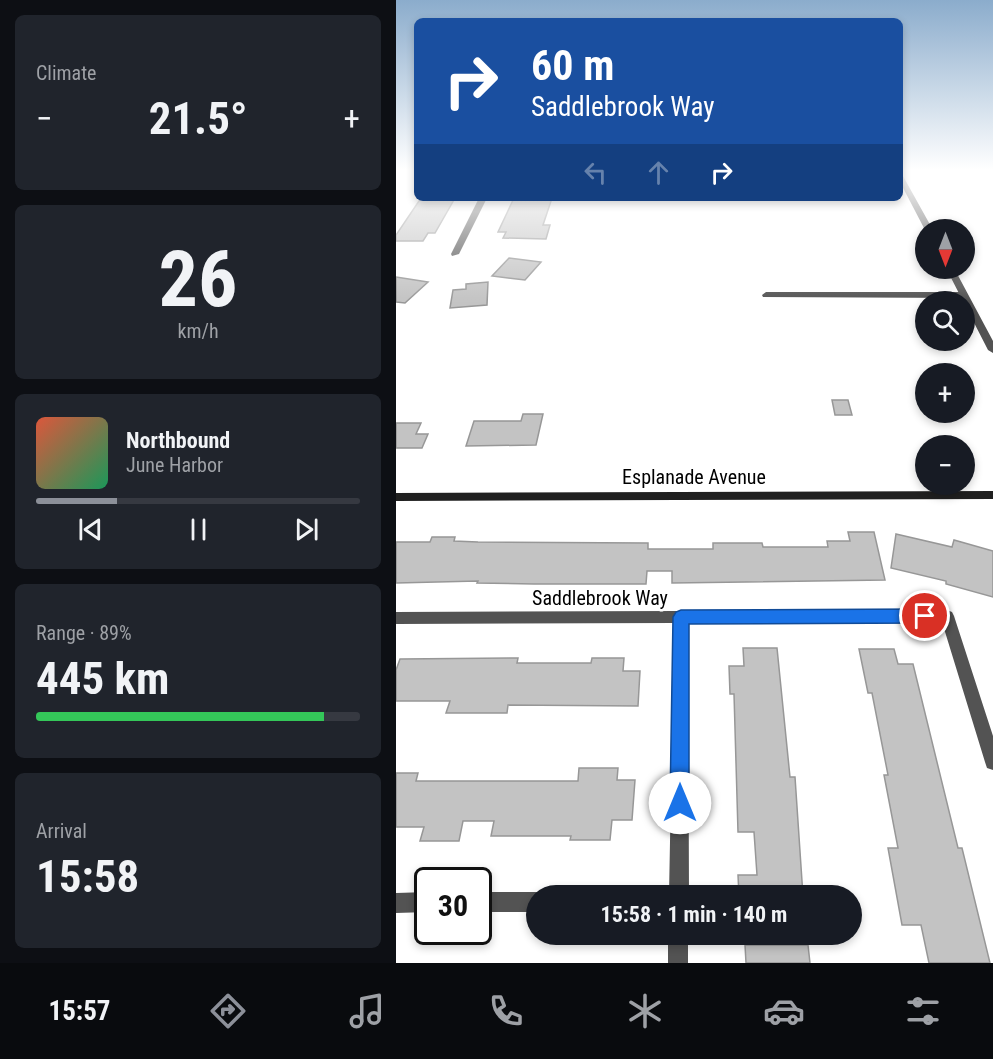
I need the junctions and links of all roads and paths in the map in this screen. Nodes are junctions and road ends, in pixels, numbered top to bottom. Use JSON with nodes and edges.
{"nodes":[{"id":1,"x":475,"y":214,"type":"edge"},
{"id":2,"x":455,"y":254,"type":"dead end"},
{"id":3,"x":766,"y":295,"type":"dead end"},
{"id":4,"x":915,"y":296,"type":"edge"},
{"id":5,"x":975,"y":316,"type":"edge"},
{"id":6,"x":993,"y":350,"type":"edge"},
{"id":7,"x":993,"y":495,"type":"edge"},
{"id":8,"x":396,"y":497,"type":"edge"},
{"id":9,"x":681,"y":617,"type":"junction"},
{"id":10,"x":396,"y":618,"type":"edge"},
{"id":11,"x":993,"y":762,"type":"edge"},
{"id":12,"x":679,"y":885,"type":"edge"},
{"id":13,"x":414,"y":902,"type":"edge"},
{"id":14,"x":492,"y":902,"type":"edge"},
{"id":15,"x":526,"y":902,"type":"edge"},
{"id":16,"x":396,"y":903,"type":"edge"},
{"id":17,"x":678,"y":945,"type":"edge"},
{"id":18,"x":678,"y":963,"type":"edge"}],
"edges":[{"from":1,"to":2,"type":"street"},
{"from":3,"to":4,"type":"street"},
{"from":5,"to":6,"type":"street"},
{"from":7,"to":8,"type":"main road","name":"Esplanade Avenue"},
{"from":9,"to":10,"type":"street","name":"Saddlebrook Way"},
{"from":9,"to":11,"type":"street","name":"Saddlebrook Way"},
{"from":9,"to":12,"type":"street"},
{"from":13,"to":16,"type":"street"},
{"from":14,"to":15,"type":"street"},
{"from":17,"to":18,"type":"street"}]}
